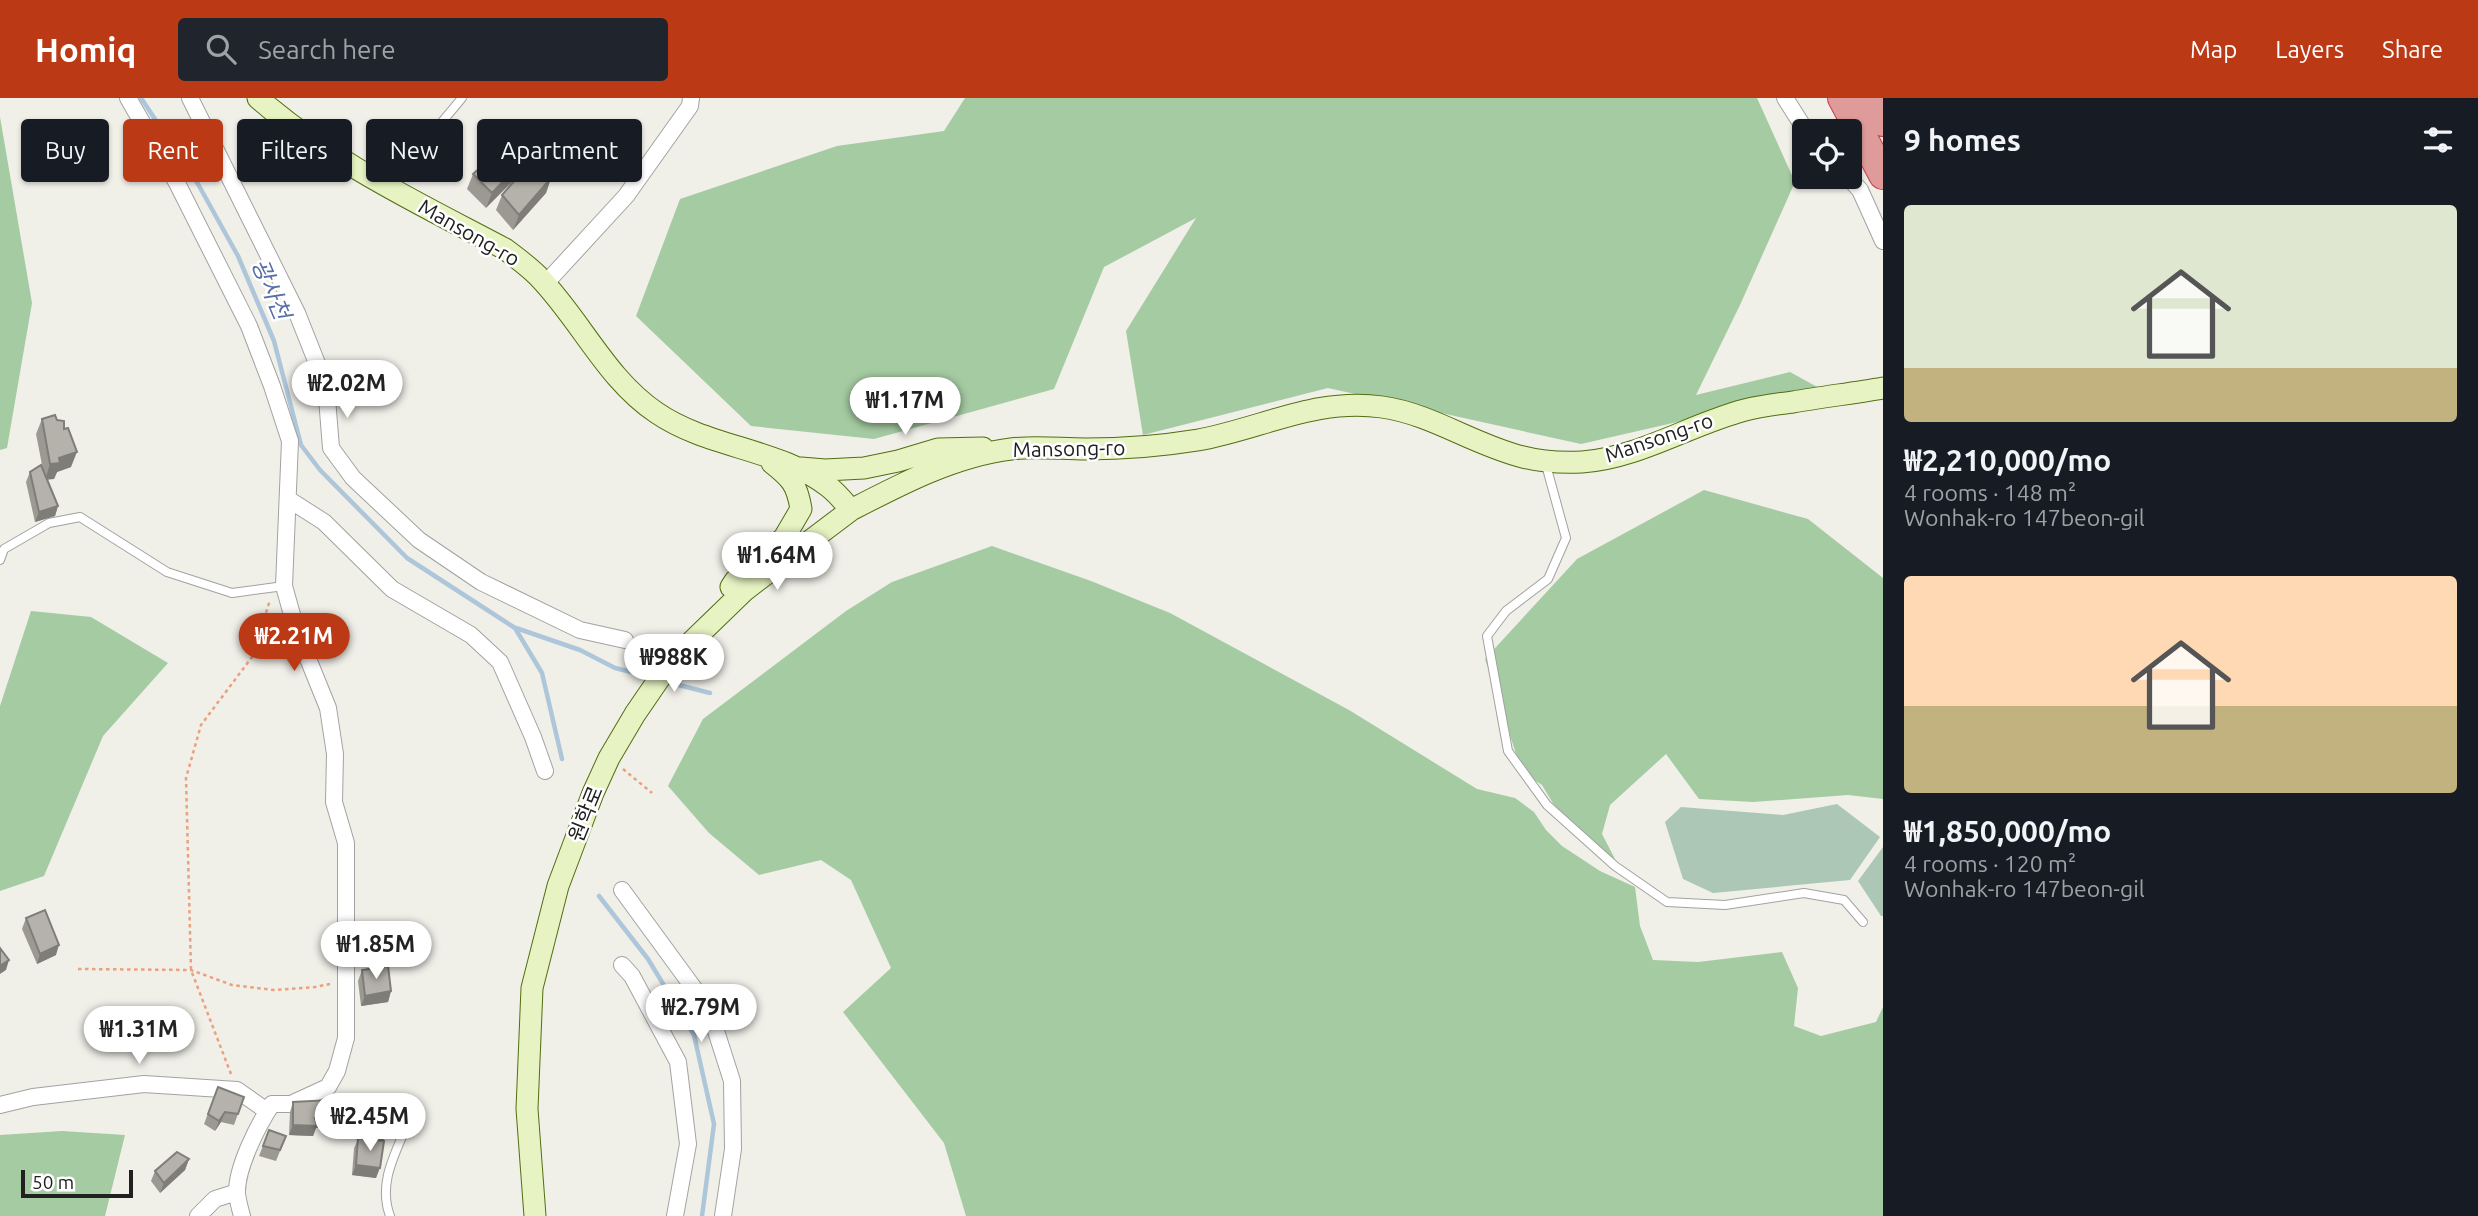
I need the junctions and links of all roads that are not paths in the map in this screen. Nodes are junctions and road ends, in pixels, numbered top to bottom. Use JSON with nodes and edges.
{"nodes":[{"id":1,"x":128,"y":98,"type":"edge"},
{"id":2,"x":190,"y":98,"type":"edge"},
{"id":3,"x":258,"y":98,"type":"edge"},
{"id":4,"x":462,"y":98,"type":"edge"},
{"id":5,"x":691,"y":98,"type":"edge"},
{"id":6,"x":1785,"y":98,"type":"edge"},
{"id":7,"x":1851,"y":103,"type":"edge"},
{"id":8,"x":1798,"y":119,"type":"edge"},
{"id":9,"x":1883,"y":122,"type":"edge"},
{"id":10,"x":1883,"y":175,"type":"edge"},
{"id":11,"x":387,"y":188,"type":"junction"},
{"id":12,"x":1859,"y":189,"type":"edge"},
{"id":13,"x":1883,"y":241,"type":"edge"},
{"id":14,"x":545,"y":284,"type":"junction"},
{"id":15,"x":1883,"y":388,"type":"edge"},
{"id":16,"x":1010,"y":449,"type":"junction"},
{"id":17,"x":765,"y":457,"type":"junction"},
{"id":18,"x":1545,"y":462,"type":"junction"},
{"id":19,"x":798,"y":468,"type":"junction"},
{"id":20,"x":288,"y":499,"type":"junction"},
{"id":21,"x":851,"y":510,"type":"junction"},
{"id":22,"x":0,"y":560,"type":"edge"},
{"id":23,"x":284,"y":586,"type":"junction"},
{"id":24,"x":704,"y":629,"type":"junction"},
{"id":25,"x":625,"y":640,"type":"dead end"},
{"id":26,"x":545,"y":771,"type":"dead end"},
{"id":27,"x":622,"y":890,"type":"dead end"},
{"id":28,"x":1863,"y":922,"type":"dead end"},
{"id":29,"x":622,"y":965,"type":"dead end"},
{"id":30,"x":0,"y":1105,"type":"edge"},
{"id":31,"x":267,"y":1111,"type":"junction"},
{"id":32,"x":404,"y":1132,"type":"dead end"},
{"id":33,"x":237,"y":1192,"type":"junction"},
{"id":34,"x":198,"y":1216,"type":"edge"},
{"id":35,"x":242,"y":1216,"type":"edge"},
{"id":36,"x":390,"y":1216,"type":"edge"},
{"id":37,"x":535,"y":1216,"type":"edge"},
{"id":38,"x":675,"y":1216,"type":"edge"},
{"id":39,"x":723,"y":1216,"type":"edge"}],
"edges":[{"from":1,"to":20,"type":"street"},
{"from":2,"to":25,"type":"street"},
{"from":3,"to":11,"type":"street","name":"Mansong-ro"},
{"from":4,"to":11,"type":"lane"},
{"from":5,"to":14,"type":"street"},
{"from":6,"to":8,"type":"street"},
{"from":7,"to":9,"type":"highway"},
{"from":7,"to":10,"type":"highway"},
{"from":11,"to":14,"type":"street","name":"Mansong-ro"},
{"from":12,"to":13,"type":"street"},
{"from":14,"to":17,"type":"street","name":"Mansong-ro"},
{"from":15,"to":18,"type":"street","name":"Mansong-ro"},
{"from":16,"to":18,"type":"street","name":"Mansong-ro"},
{"from":16,"to":19,"type":"street"},
{"from":16,"to":21,"type":"street","name":"Mansong-ro"},
{"from":17,"to":19,"type":"street","name":"Mansong-ro"},
{"from":17,"to":24,"type":"street"},
{"from":18,"to":28,"type":"lane"},
{"from":19,"to":21,"type":"street","name":"Mansong-ro"},
{"from":20,"to":23,"type":"street"},
{"from":20,"to":26,"type":"street"},
{"from":21,"to":24,"type":"street","name":"원학로"},
{"from":22,"to":23,"type":"lane"},
{"from":23,"to":31,"type":"street"},
{"from":24,"to":37,"type":"street","name":"원학로"},
{"from":27,"to":39,"type":"street"},
{"from":29,"to":38,"type":"street"},
{"from":30,"to":31,"type":"street"},
{"from":31,"to":33,"type":"street"},
{"from":32,"to":36,"type":"lane"},
{"from":33,"to":34,"type":"street"},
{"from":33,"to":35,"type":"street"}]}
